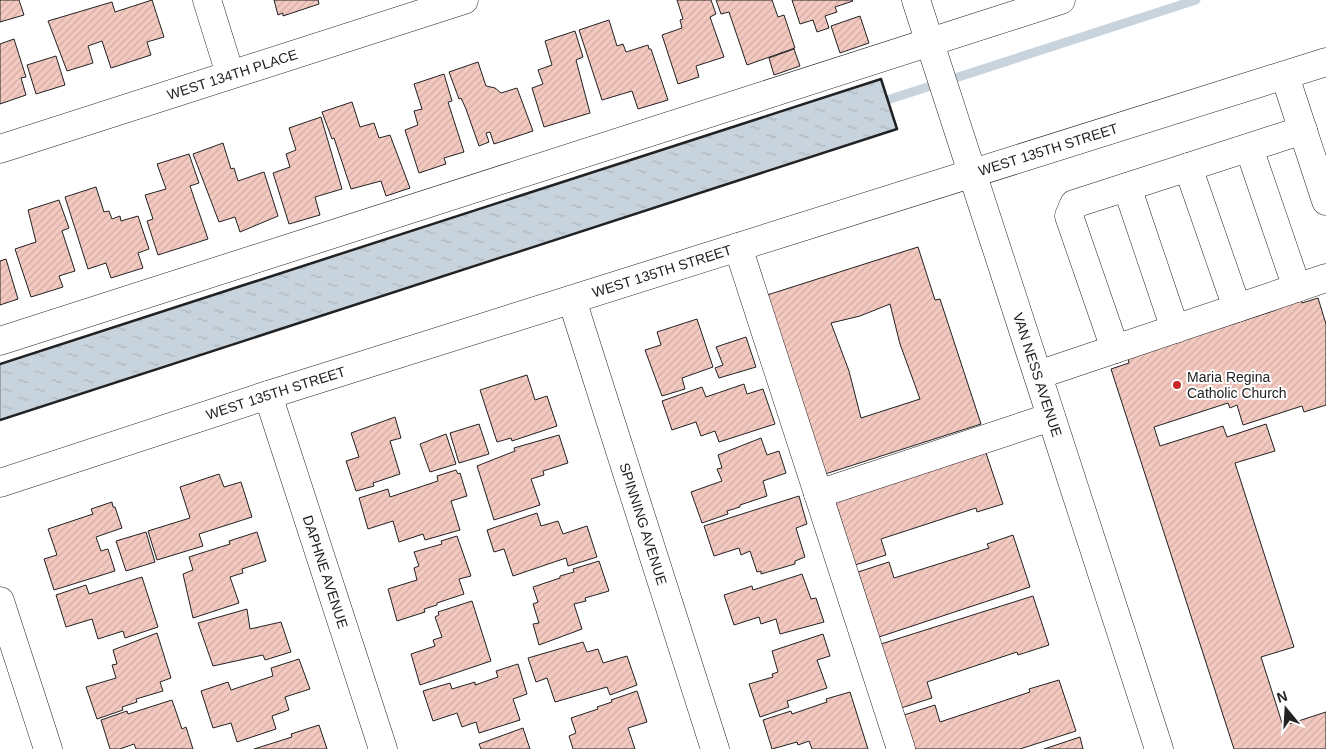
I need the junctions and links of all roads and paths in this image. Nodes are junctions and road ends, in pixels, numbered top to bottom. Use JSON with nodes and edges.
{"nodes":[{"id":1,"x":207,"y":0,"type":"edge"},
{"id":2,"x":464,"y":0,"type":"edge"},
{"id":3,"x":916,"y":0,"type":"edge"},
{"id":4,"x":1061,"y":0,"type":"edge"},
{"id":5,"x":933,"y":52,"type":"junction"},
{"id":6,"x":1326,"y":62,"type":"edge"},
{"id":7,"x":230,"y":74,"type":"junction"},
{"id":8,"x":1285,"y":76,"type":"junction"},
{"id":9,"x":1303,"y":130,"type":"junction"},
{"id":10,"x":1249,"y":148,"type":"junction"},
{"id":11,"x":0,"y":149,"type":"edge"},
{"id":12,"x":1188,"y":167,"type":"junction"},
{"id":13,"x":972,"y":173,"type":"junction"},
{"id":14,"x":1127,"y":187,"type":"junction"},
{"id":15,"x":1326,"y":201,"type":"edge"},
{"id":16,"x":738,"y":247,"type":"junction"},
{"id":17,"x":1326,"y":278,"type":"edge"},
{"id":18,"x":1297,"y":288,"type":"junction"},
{"id":19,"x":572,"y":300,"type":"junction"},
{"id":20,"x":1237,"y":308,"type":"junction"},
{"id":21,"x":1175,"y":329,"type":"junction"},
{"id":22,"x":0,"y":341,"type":"edge"},
{"id":23,"x":1115,"y":349,"type":"junction"},
{"id":24,"x":1038,"y":375,"type":"junction"},
{"id":25,"x":268,"y":395,"type":"junction"},
{"id":26,"x":1051,"y":417,"type":"junction"},
{"id":27,"x":0,"y":483,"type":"edge"},
{"id":28,"x":818,"y":494,"type":"junction"},
{"id":29,"x":0,"y":601,"type":"edge"},
{"id":30,"x":48,"y":749,"type":"edge"},
{"id":31,"x":383,"y":749,"type":"edge"},
{"id":32,"x":715,"y":749,"type":"edge"},
{"id":33,"x":901,"y":749,"type":"edge"},
{"id":34,"x":1159,"y":749,"type":"edge"}],
"edges":[{"from":1,"to":7,"type":"street"},
{"from":2,"to":7,"type":"street","name":"WEST 134TH PLACE"},
{"from":3,"to":5,"type":"street","name":"VAN NESS AVENUE"},
{"from":4,"to":5,"type":"street"},
{"from":5,"to":13,"type":"street","name":"VAN NESS AVENUE"},
{"from":5,"to":22,"type":"street"},
{"from":6,"to":8,"type":"street","name":"WEST 135TH STREET"},
{"from":7,"to":11,"type":"street","name":"WEST 134TH PLACE"},
{"from":8,"to":9,"type":"street"},
{"from":8,"to":13,"type":"street","name":"WEST 135TH STREET"},
{"from":9,"to":10,"type":"street"},
{"from":9,"to":15,"type":"street"},
{"from":10,"to":12,"type":"street"},
{"from":10,"to":18,"type":"street"},
{"from":12,"to":14,"type":"street"},
{"from":12,"to":20,"type":"street"},
{"from":13,"to":16,"type":"street","name":"WEST 135TH STREET"},
{"from":13,"to":24,"type":"street","name":"VAN NESS AVENUE"},
{"from":14,"to":21,"type":"street"},
{"from":14,"to":23,"type":"street"},
{"from":16,"to":19,"type":"street","name":"WEST 135TH STREET"},
{"from":16,"to":28,"type":"street"},
{"from":17,"to":18,"type":"street"},
{"from":18,"to":20,"type":"street"},
{"from":19,"to":25,"type":"street","name":"WEST 135TH STREET"},
{"from":19,"to":32,"type":"street","name":"SPINNING AVENUE"},
{"from":20,"to":21,"type":"street"},
{"from":21,"to":23,"type":"street"},
{"from":23,"to":24,"type":"street"},
{"from":24,"to":26,"type":"street","name":"VAN NESS AVENUE"},
{"from":25,"to":27,"type":"street","name":"WEST 135TH STREET"},
{"from":25,"to":31,"type":"street","name":"DAPHNE AVENUE"},
{"from":26,"to":28,"type":"street"},
{"from":26,"to":34,"type":"street","name":"VAN NESS AVENUE"},
{"from":28,"to":33,"type":"street"},
{"from":29,"to":30,"type":"street"}]}
